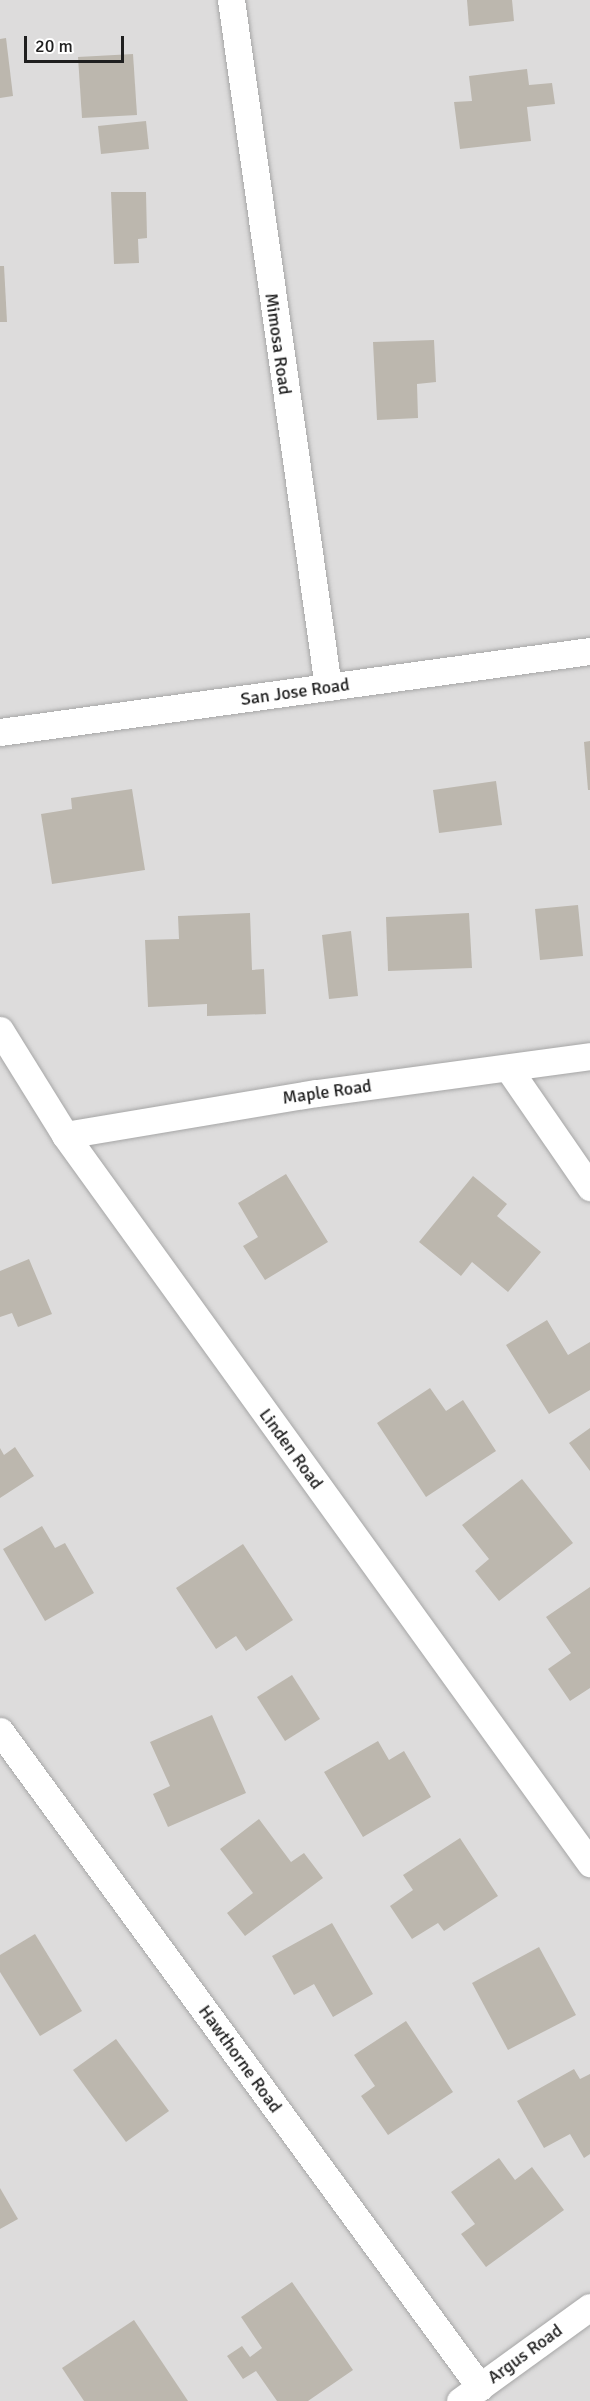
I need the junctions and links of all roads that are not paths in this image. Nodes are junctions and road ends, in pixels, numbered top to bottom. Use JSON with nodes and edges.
{"nodes":[{"id":1,"x":231,"y":0,"type":"edge"},
{"id":2,"x":590,"y":651,"type":"edge"},
{"id":3,"x":327,"y":687,"type":"junction"},
{"id":4,"x":0,"y":732,"type":"edge"},
{"id":5,"x":0,"y":1030,"type":"edge"},
{"id":6,"x":590,"y":1056,"type":"edge"},
{"id":7,"x":508,"y":1068,"type":"junction"},
{"id":8,"x":65,"y":1135,"type":"junction"},
{"id":9,"x":590,"y":1187,"type":"edge"},
{"id":10,"x":0,"y":1731,"type":"edge"},
{"id":11,"x":590,"y":1863,"type":"edge"},
{"id":12,"x":590,"y":2307,"type":"edge"},
{"id":13,"x":470,"y":2394,"type":"edge"}],
"edges":[{"from":1,"to":3,"type":"street","name":"Mimosa Road"},
{"from":2,"to":3,"type":"street","name":"San Jose Road"},
{"from":3,"to":4,"type":"street","name":"San Jose Road"},
{"from":5,"to":8,"type":"street","name":"Linden Road"},
{"from":6,"to":7,"type":"street","name":"Maple Road"},
{"from":7,"to":8,"type":"street","name":"Maple Road"},
{"from":7,"to":9,"type":"street"},
{"from":8,"to":11,"type":"street","name":"Linden Road"},
{"from":10,"to":13,"type":"street","name":"Hawthorne Road"},
{"from":12,"to":13,"type":"street","name":"Argus Road"}]}
